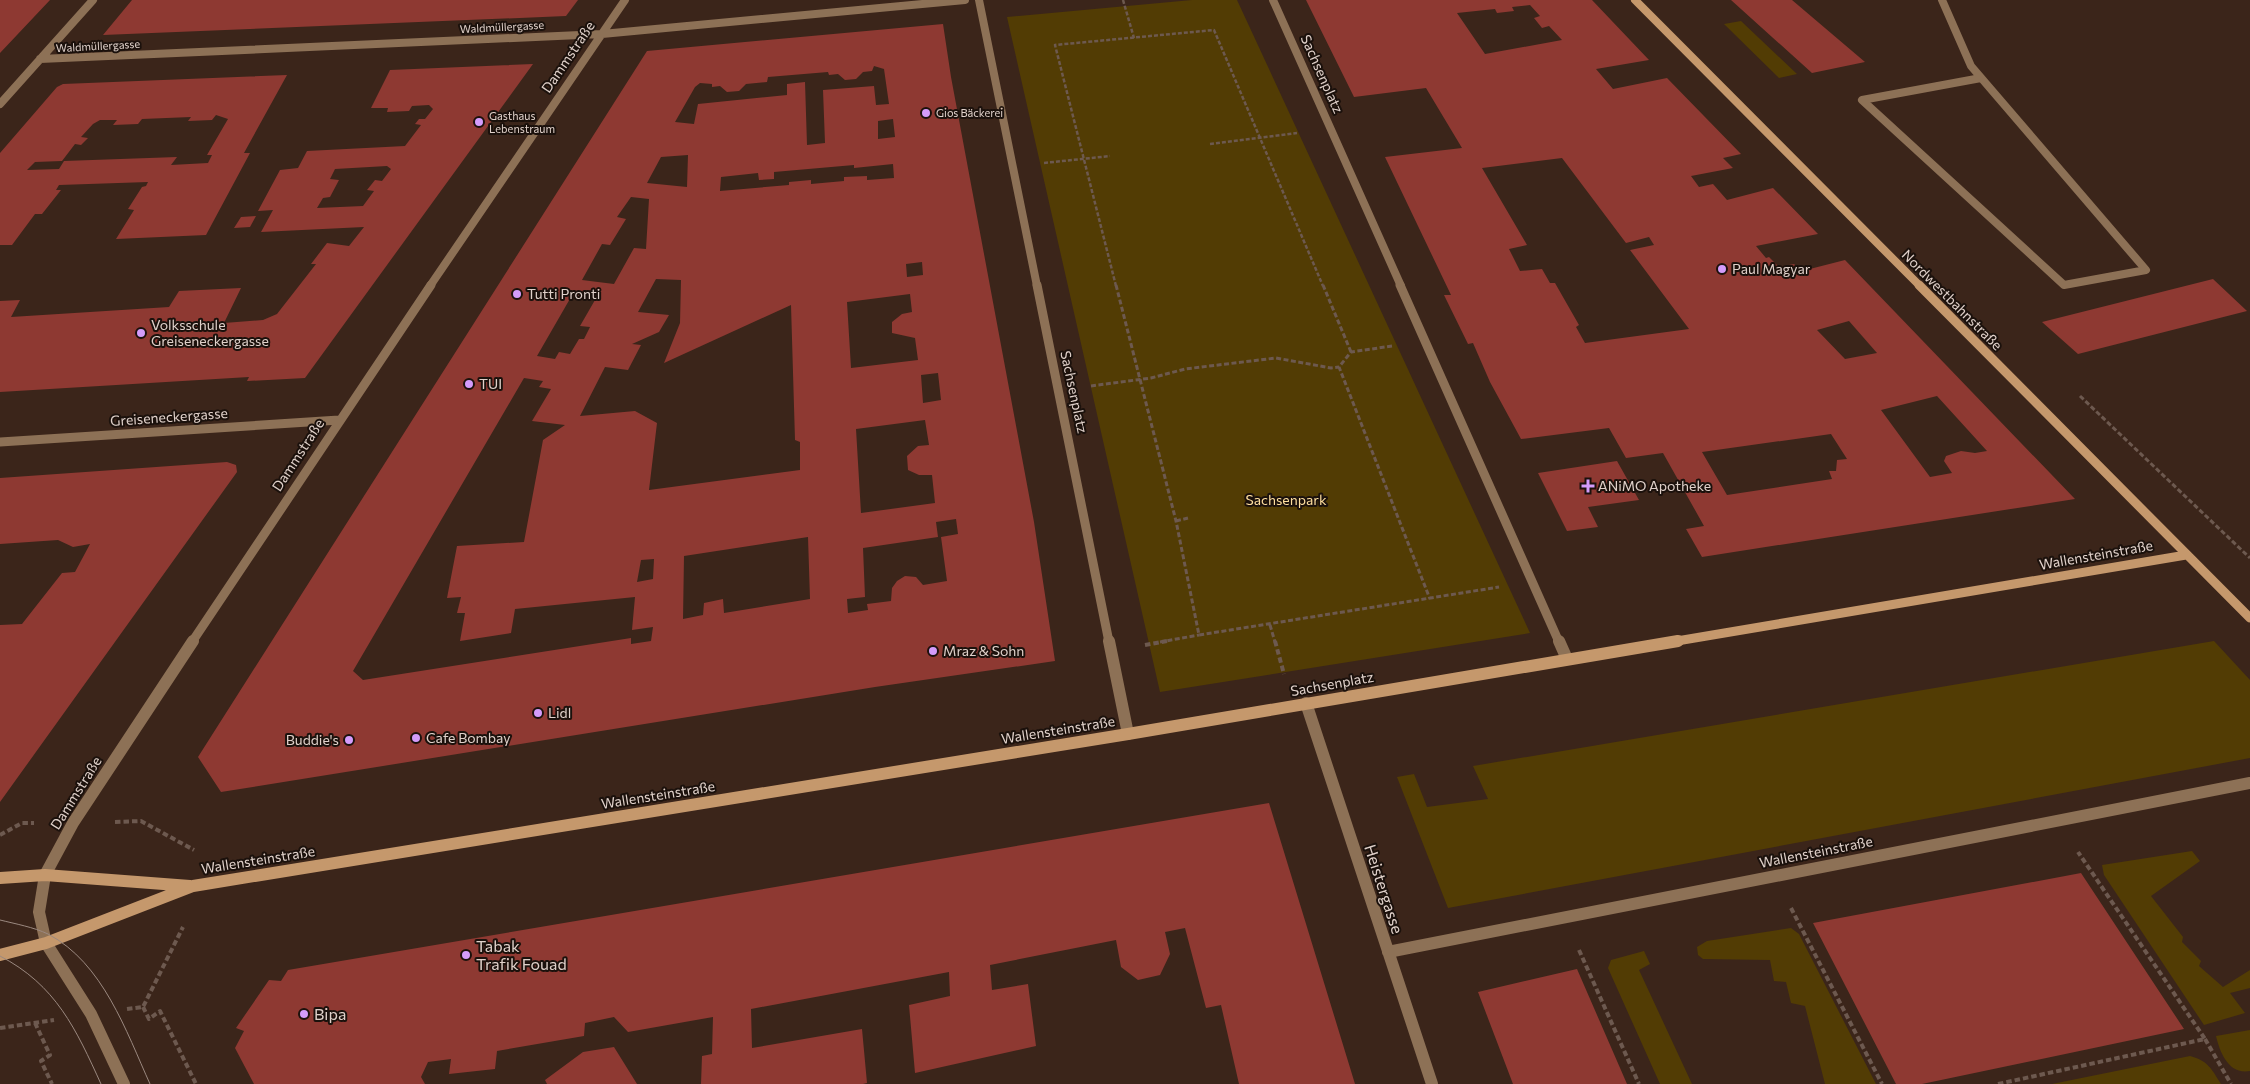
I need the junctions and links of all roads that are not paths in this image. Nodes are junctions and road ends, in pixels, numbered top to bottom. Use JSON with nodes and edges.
{"nodes":[{"id":1,"x":93,"y":0,"type":"edge"},
{"id":2,"x":625,"y":0,"type":"edge"},
{"id":3,"x":964,"y":0,"type":"edge"},
{"id":4,"x":979,"y":0,"type":"edge"},
{"id":5,"x":1273,"y":0,"type":"edge"},
{"id":6,"x":1635,"y":0,"type":"edge"},
{"id":7,"x":1942,"y":0,"type":"edge"},
{"id":8,"x":602,"y":34,"type":"junction"},
{"id":9,"x":40,"y":60,"type":"junction"},
{"id":10,"x":1981,"y":78,"type":"junction"},
{"id":11,"x":0,"y":104,"type":"edge"},
{"id":12,"x":339,"y":420,"type":"junction"},
{"id":13,"x":0,"y":442,"type":"edge"},
{"id":14,"x":2186,"y":555,"type":"junction"},
{"id":15,"x":2250,"y":618,"type":"edge"},
{"id":16,"x":1567,"y":659,"type":"junction"},
{"id":17,"x":1306,"y":703,"type":"junction"},
{"id":18,"x":1128,"y":734,"type":"junction"},
{"id":19,"x":2250,"y":783,"type":"edge"},
{"id":20,"x":45,"y":875,"type":"junction"},
{"id":21,"x":0,"y":878,"type":"edge"},
{"id":22,"x":193,"y":886,"type":"junction"},
{"id":23,"x":46,"y":943,"type":"junction"},
{"id":24,"x":1388,"y":952,"type":"junction"},
{"id":25,"x":0,"y":955,"type":"edge"},
{"id":26,"x":124,"y":1084,"type":"edge"},
{"id":27,"x":1432,"y":1084,"type":"edge"}],
"edges":[{"from":1,"to":9,"type":"street"},
{"from":2,"to":8,"type":"street","name":"Dammstraße"},
{"from":3,"to":8,"type":"street","name":"Waldmüllergasse"},
{"from":4,"to":18,"type":"street","name":"Sachsenplatz"},
{"from":5,"to":16,"type":"street","name":"Sachsenplatz"},
{"from":6,"to":14,"type":"street","name":"Nordwestbahnstraße"},
{"from":7,"to":10,"type":"street"},
{"from":8,"to":9,"type":"street","name":"Waldmüllergasse"},
{"from":8,"to":12,"type":"street","name":"Dammstraße"},
{"from":9,"to":11,"type":"street"},
{"from":10,"to":10,"type":"street"},
{"from":12,"to":13,"type":"street","name":"Greiseneckergasse"},
{"from":12,"to":20,"type":"street","name":"Dammstraße"},
{"from":14,"to":15,"type":"street","name":"Nordwestbahnstraße"},
{"from":14,"to":16,"type":"street","name":"Wallensteinstraße"},
{"from":16,"to":17,"type":"street","name":"Sachsenplatz"},
{"from":17,"to":18,"type":"street","name":"Sachsenplatz"},
{"from":17,"to":24,"type":"street","name":"Heistergasse"},
{"from":18,"to":22,"type":"street","name":"Wallensteinstraße"},
{"from":19,"to":24,"type":"street","name":"Wallensteinstraße"},
{"from":20,"to":21,"type":"street","name":"Wallensteinstraße"},
{"from":20,"to":22,"type":"street","name":"Wallensteinstraße"},
{"from":20,"to":23,"type":"street","name":"Dammstraße"},
{"from":22,"to":23,"type":"street","name":"Wallensteinstraße"},
{"from":23,"to":25,"type":"street","name":"Wallensteinstraße"},
{"from":23,"to":26,"type":"street","name":"Dammstraße"},
{"from":24,"to":27,"type":"street","name":"Heistergasse"}]}
